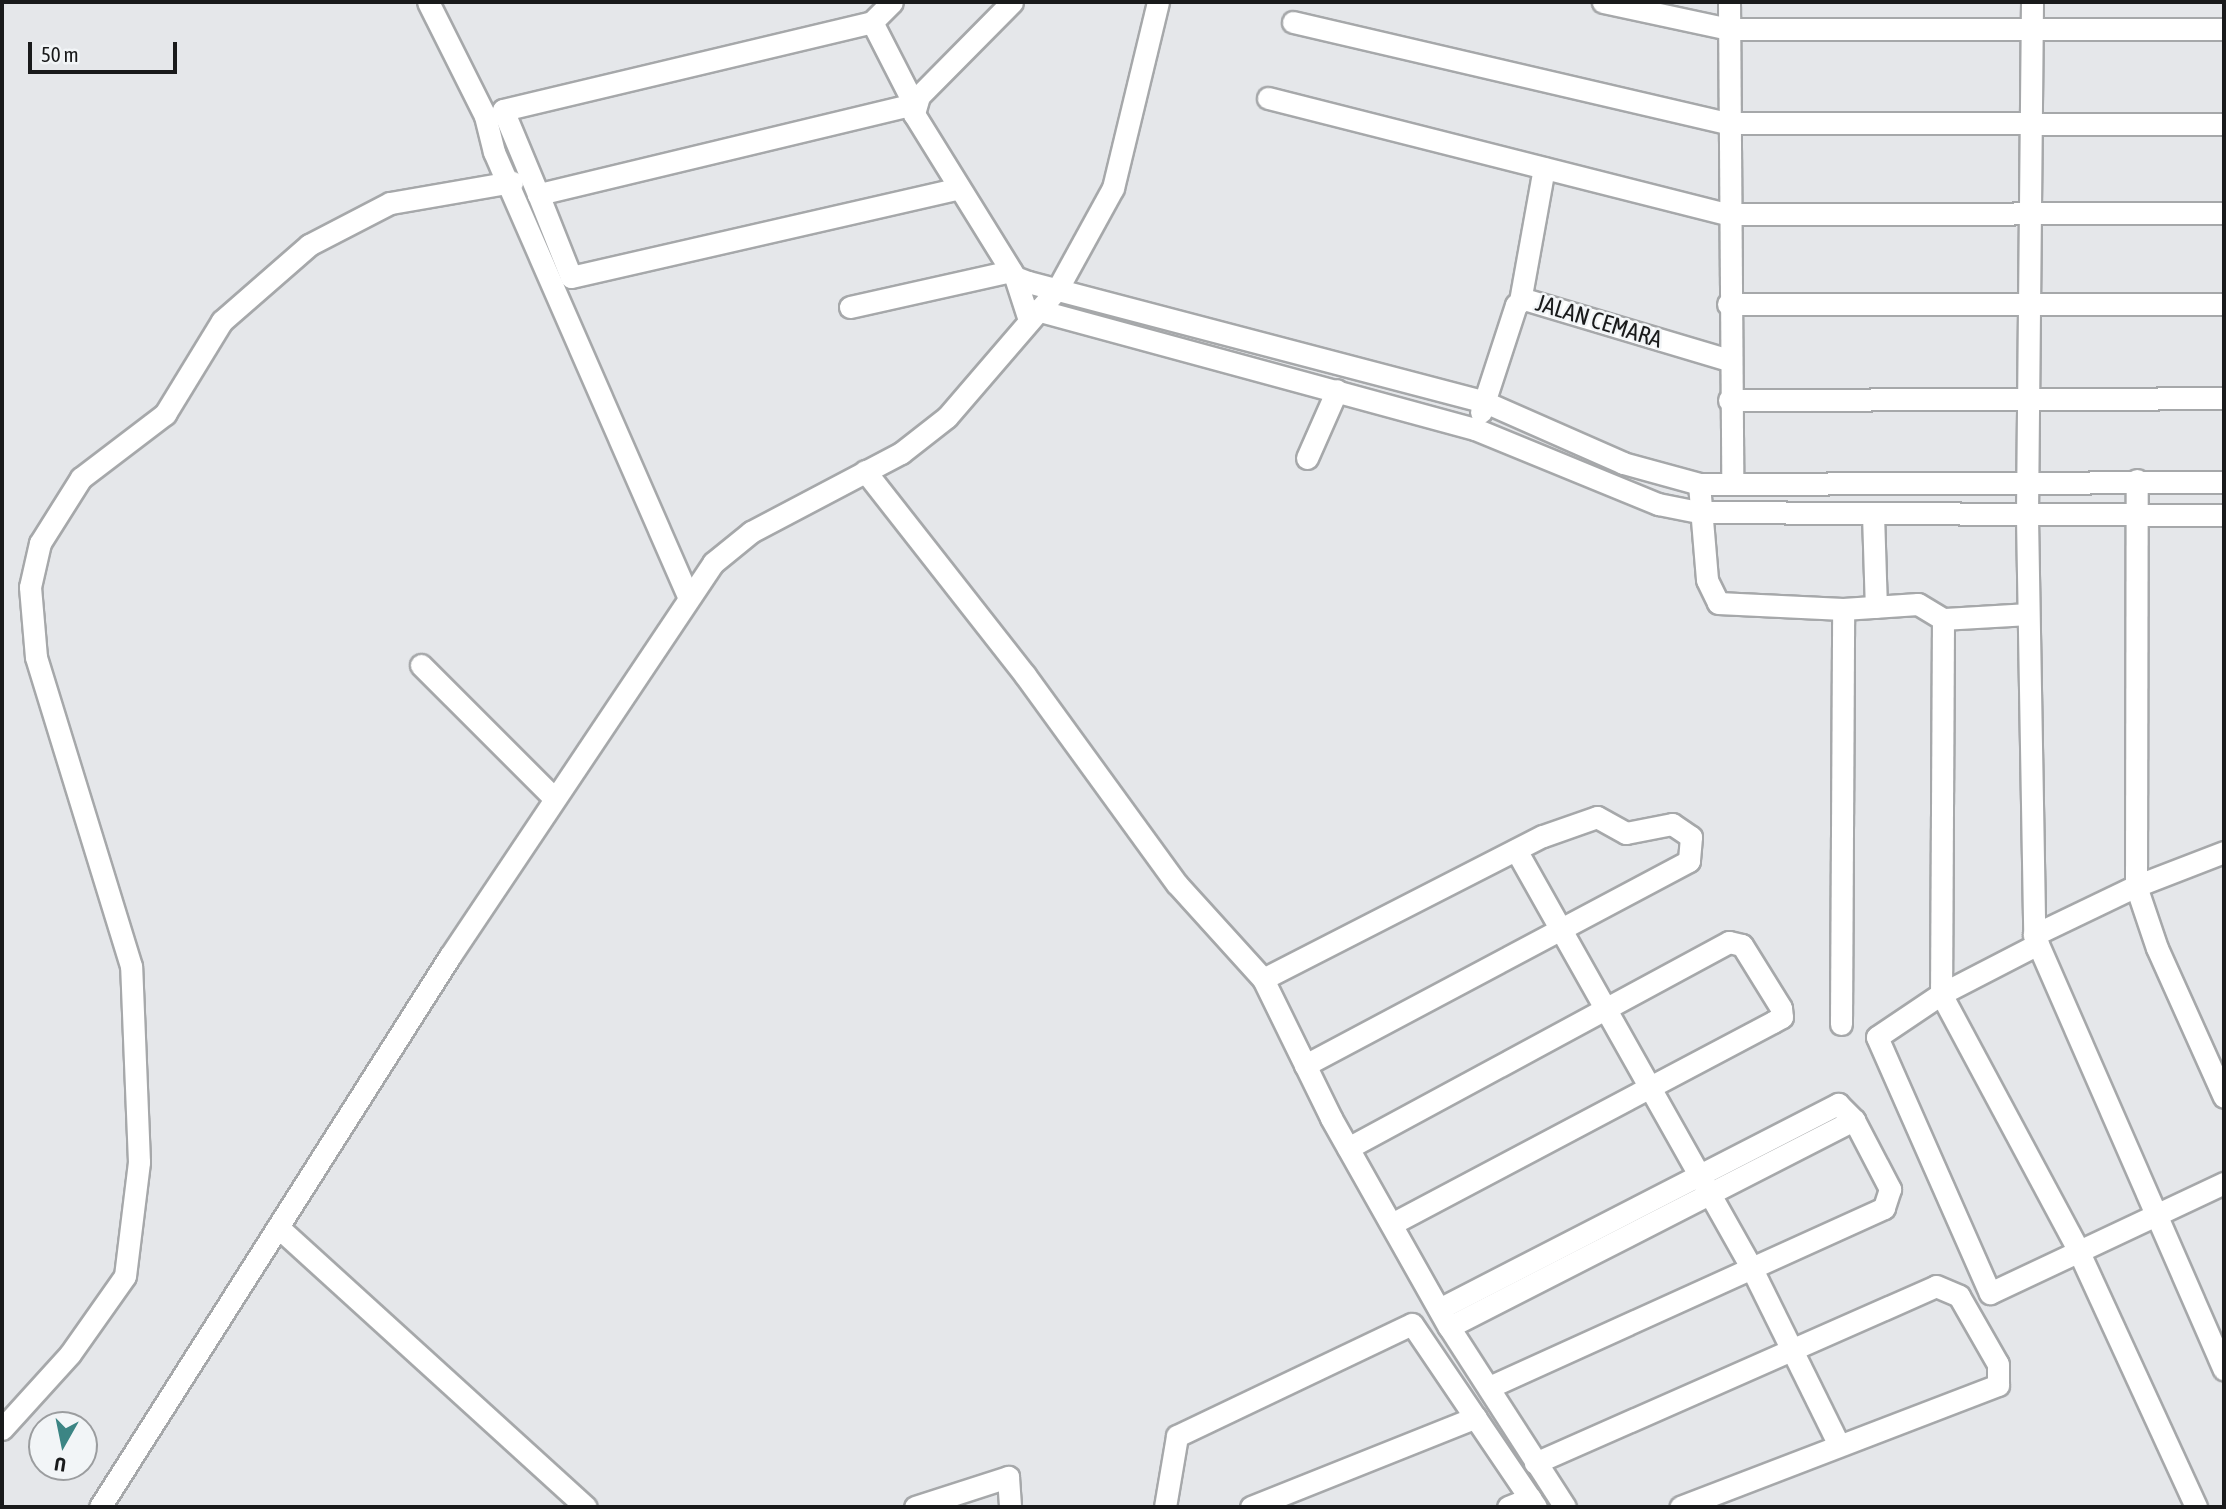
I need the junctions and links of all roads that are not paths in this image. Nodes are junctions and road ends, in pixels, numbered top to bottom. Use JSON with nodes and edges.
{"nodes":[{"id":1,"x":428,"y":2,"type":"edge"},
{"id":2,"x":892,"y":2,"type":"edge"},
{"id":3,"x":1012,"y":2,"type":"edge"},
{"id":4,"x":1158,"y":2,"type":"edge"},
{"id":5,"x":1603,"y":2,"type":"edge"},
{"id":6,"x":1729,"y":2,"type":"edge"},
{"id":7,"x":2032,"y":2,"type":"edge"},
{"id":8,"x":873,"y":22,"type":"junction"},
{"id":9,"x":1293,"y":22,"type":"dead end"},
{"id":10,"x":1729,"y":29,"type":"junction"},
{"id":11,"x":2032,"y":29,"type":"junction"},
{"id":12,"x":2224,"y":29,"type":"edge"},
{"id":13,"x":1268,"y":99,"type":"dead end"},
{"id":14,"x":914,"y":104,"type":"junction"},
{"id":15,"x":2031,"y":122,"type":"junction"},
{"id":16,"x":1728,"y":123,"type":"junction"},
{"id":17,"x":2224,"y":124,"type":"edge"},
{"id":18,"x":1544,"y":168,"type":"junction"},
{"id":19,"x":512,"y":182,"type":"junction"},
{"id":20,"x":960,"y":188,"type":"junction"},
{"id":21,"x":538,"y":194,"type":"junction"},
{"id":22,"x":2031,"y":213,"type":"junction"},
{"id":23,"x":2224,"y":213,"type":"edge"},
{"id":24,"x":1728,"y":214,"type":"junction"},
{"id":25,"x":1013,"y":274,"type":"junction"},
{"id":26,"x":1058,"y":288,"type":"junction"},
{"id":27,"x":1520,"y":300,"type":"junction"},
{"id":28,"x":1728,"y":304,"type":"junction"},
{"id":29,"x":2029,"y":304,"type":"junction"},
{"id":30,"x":2224,"y":304,"type":"edge"},
{"id":31,"x":850,"y":307,"type":"dead end"},
{"id":32,"x":1033,"y":315,"type":"junction"},
{"id":33,"x":1728,"y":360,"type":"junction"},
{"id":34,"x":1338,"y":390,"type":"junction"},
{"id":35,"x":2027,"y":396,"type":"junction"},
{"id":36,"x":2224,"y":398,"type":"edge"},
{"id":37,"x":1729,"y":400,"type":"junction"},
{"id":38,"x":1485,"y":402,"type":"junction"},
{"id":39,"x":1475,"y":429,"type":"junction"},
{"id":40,"x":1307,"y":458,"type":"dead end"},
{"id":41,"x":865,"y":471,"type":"junction"},
{"id":42,"x":2137,"y":480,"type":"junction"},
{"id":43,"x":2224,"y":482,"type":"edge"},
{"id":44,"x":1908,"y":483,"type":"junction"},
{"id":45,"x":2028,"y":483,"type":"junction"},
{"id":46,"x":1699,"y":484,"type":"junction"},
{"id":47,"x":1732,"y":484,"type":"junction"},
{"id":48,"x":1698,"y":512,"type":"junction"},
{"id":49,"x":1873,"y":514,"type":"junction"},
{"id":50,"x":1908,"y":515,"type":"junction"},
{"id":51,"x":2224,"y":515,"type":"edge"},
{"id":52,"x":2138,"y":516,"type":"junction"},
{"id":53,"x":2026,"y":517,"type":"junction"},
{"id":54,"x":688,"y":596,"type":"junction"},
{"id":55,"x":1876,"y":607,"type":"junction"},
{"id":56,"x":1843,"y":609,"type":"junction"},
{"id":57,"x":2027,"y":614,"type":"junction"},
{"id":58,"x":1943,"y":619,"type":"junction"},
{"id":59,"x":421,"y":665,"type":"dead end"},
{"id":60,"x":554,"y":798,"type":"junction"},
{"id":61,"x":1516,"y":850,"type":"junction"},
{"id":62,"x":2224,"y":852,"type":"edge"},
{"id":63,"x":2136,"y":886,"type":"junction"},
{"id":64,"x":1559,"y":925,"type":"junction"},
{"id":65,"x":2036,"y":940,"type":"junction"},
{"id":66,"x":1263,"y":979,"type":"junction"},
{"id":67,"x":1941,"y":994,"type":"junction"},
{"id":68,"x":1605,"y":1007,"type":"junction"},
{"id":69,"x":1842,"y":1024,"type":"dead end"},
{"id":70,"x":1306,"y":1065,"type":"junction"},
{"id":71,"x":1648,"y":1084,"type":"junction"},
{"id":72,"x":2224,"y":1097,"type":"edge"},
{"id":73,"x":1349,"y":1148,"type":"junction"},
{"id":74,"x":2224,"y":1183,"type":"edge"},
{"id":75,"x":1707,"y":1189,"type":"junction"},
{"id":76,"x":2157,"y":1215,"type":"junction"},
{"id":77,"x":1392,"y":1224,"type":"junction"},
{"id":78,"x":278,"y":1227,"type":"junction"},
{"id":79,"x":2077,"y":1248,"type":"junction"},
{"id":80,"x":1750,"y":1265,"type":"junction"},
{"id":81,"x":1444,"y":1318,"type":"junction"},
{"id":82,"x":1794,"y":1351,"type":"junction"},
{"id":83,"x":2224,"y":1369,"type":"edge"},
{"id":84,"x":1489,"y":1385,"type":"junction"},
{"id":85,"x":1461,"y":1396,"type":"junction"},
{"id":86,"x":1504,"y":1412,"type":"junction"},
{"id":87,"x":1478,"y":1420,"type":"junction"},
{"id":88,"x":2,"y":1429,"type":"edge"},
{"id":89,"x":1838,"y":1443,"type":"junction"},
{"id":90,"x":1535,"y":1463,"type":"junction"},
{"id":91,"x":1312,"y":1497,"type":"edge"},
{"id":92,"x":1533,"y":1502,"type":"edge"},
{"id":93,"x":1008,"y":1503,"type":"edge"},
{"id":94,"x":100,"y":1507,"type":"edge"},
{"id":95,"x":586,"y":1507,"type":"edge"},
{"id":96,"x":915,"y":1507,"type":"edge"},
{"id":97,"x":1165,"y":1507,"type":"edge"},
{"id":98,"x":1251,"y":1507,"type":"edge"},
{"id":99,"x":1508,"y":1507,"type":"edge"},
{"id":100,"x":1565,"y":1507,"type":"edge"},
{"id":101,"x":1681,"y":1507,"type":"edge"},
{"id":102,"x":2196,"y":1507,"type":"edge"}],
"edges":[{"from":1,"to":19,"type":"street"},
{"from":2,"to":8,"type":"street"},
{"from":3,"to":14,"type":"street"},
{"from":4,"to":26,"type":"street"},
{"from":5,"to":10,"type":"street"},
{"from":6,"to":10,"type":"street"},
{"from":7,"to":11,"type":"street"},
{"from":8,"to":14,"type":"street"},
{"from":8,"to":21,"type":"street"},
{"from":9,"to":16,"type":"street"},
{"from":10,"to":11,"type":"street"},
{"from":10,"to":16,"type":"street"},
{"from":11,"to":12,"type":"street"},
{"from":11,"to":15,"type":"street"},
{"from":13,"to":18,"type":"street"},
{"from":14,"to":20,"type":"street"},
{"from":14,"to":21,"type":"street"},
{"from":15,"to":16,"type":"street"},
{"from":15,"to":17,"type":"street"},
{"from":15,"to":22,"type":"street"},
{"from":16,"to":24,"type":"street"},
{"from":18,"to":24,"type":"street"},
{"from":18,"to":27,"type":"street"},
{"from":19,"to":54,"type":"street"},
{"from":19,"to":88,"type":"street"},
{"from":20,"to":21,"type":"street"},
{"from":20,"to":25,"type":"street"},
{"from":22,"to":23,"type":"street"},
{"from":22,"to":24,"type":"street"},
{"from":22,"to":29,"type":"street"},
{"from":24,"to":28,"type":"street"},
{"from":25,"to":26,"type":"street"},
{"from":25,"to":31,"type":"street"},
{"from":25,"to":32,"type":"street"},
{"from":26,"to":32,"type":"street"},
{"from":26,"to":38,"type":"street"},
{"from":27,"to":33,"type":"street","name":"JALAN CEMARA"},
{"from":27,"to":38,"type":"street","name":"JALAN CEMARA"},
{"from":28,"to":29,"type":"street"},
{"from":28,"to":33,"type":"street"},
{"from":29,"to":30,"type":"street"},
{"from":29,"to":35,"type":"street"},
{"from":32,"to":34,"type":"street"},
{"from":32,"to":41,"type":"street"},
{"from":33,"to":37,"type":"street"},
{"from":34,"to":39,"type":"street"},
{"from":34,"to":40,"type":"street"},
{"from":35,"to":36,"type":"street"},
{"from":35,"to":37,"type":"street"},
{"from":35,"to":45,"type":"street"},
{"from":37,"to":47,"type":"street"},
{"from":38,"to":39,"type":"street","name":"JALAN CEMARA"},
{"from":38,"to":46,"type":"street"},
{"from":39,"to":48,"type":"street"},
{"from":41,"to":54,"type":"street"},
{"from":41,"to":66,"type":"street"},
{"from":42,"to":43,"type":"street"},
{"from":42,"to":45,"type":"street"},
{"from":42,"to":52,"type":"street"},
{"from":44,"to":45,"type":"street"},
{"from":44,"to":47,"type":"street"},
{"from":44,"to":50,"type":"street"},
{"from":45,"to":53,"type":"street"},
{"from":46,"to":47,"type":"street"},
{"from":46,"to":48,"type":"street"},
{"from":48,"to":49,"type":"street"},
{"from":48,"to":56,"type":"street"},
{"from":49,"to":50,"type":"street"},
{"from":49,"to":55,"type":"street"},
{"from":50,"to":53,"type":"street"},
{"from":51,"to":52,"type":"street"},
{"from":52,"to":53,"type":"street"},
{"from":52,"to":63,"type":"street"},
{"from":53,"to":57,"type":"street"},
{"from":54,"to":60,"type":"street"},
{"from":55,"to":56,"type":"street"},
{"from":55,"to":58,"type":"street"},
{"from":56,"to":69,"type":"street"},
{"from":57,"to":58,"type":"street"},
{"from":57,"to":65,"type":"street"},
{"from":58,"to":67,"type":"street"},
{"from":59,"to":60,"type":"street"},
{"from":60,"to":78,"type":"street"},
{"from":61,"to":64,"type":"street"},
{"from":61,"to":64,"type":"street"},
{"from":61,"to":66,"type":"street"},
{"from":62,"to":63,"type":"street"},
{"from":63,"to":65,"type":"street"},
{"from":63,"to":72,"type":"street"},
{"from":64,"to":68,"type":"street"},
{"from":64,"to":70,"type":"street"},
{"from":65,"to":67,"type":"street"},
{"from":65,"to":76,"type":"street"},
{"from":66,"to":70,"type":"street"},
{"from":67,"to":79,"type":"street"},
{"from":67,"to":79,"type":"street"},
{"from":68,"to":71,"type":"street"},
{"from":68,"to":71,"type":"street"},
{"from":68,"to":73,"type":"street"},
{"from":70,"to":73,"type":"street"},
{"from":71,"to":75,"type":"street"},
{"from":71,"to":77,"type":"street"},
{"from":73,"to":77,"type":"street"},
{"from":74,"to":76,"type":"street"},
{"from":75,"to":80,"type":"street"},
{"from":75,"to":80,"type":"street"},
{"from":75,"to":81,"type":"street"},
{"from":76,"to":79,"type":"street"},
{"from":76,"to":83,"type":"street"},
{"from":77,"to":81,"type":"street"},
{"from":78,"to":94,"type":"street"},
{"from":78,"to":95,"type":"street"},
{"from":79,"to":102,"type":"street"},
{"from":80,"to":82,"type":"street"},
{"from":80,"to":84,"type":"street"},
{"from":81,"to":84,"type":"street"},
{"from":82,"to":89,"type":"street"},
{"from":82,"to":89,"type":"street"},
{"from":82,"to":90,"type":"street"},
{"from":84,"to":85,"type":"street"},
{"from":84,"to":86,"type":"street"},
{"from":85,"to":87,"type":"street"},
{"from":85,"to":97,"type":"street"},
{"from":86,"to":87,"type":"street"},
{"from":86,"to":90,"type":"street"},
{"from":87,"to":91,"type":"street"},
{"from":87,"to":92,"type":"street"},
{"from":89,"to":101,"type":"street"},
{"from":90,"to":100,"type":"street"},
{"from":91,"to":98,"type":"street"},
{"from":92,"to":99,"type":"street"},
{"from":93,"to":96,"type":"street"}]}
